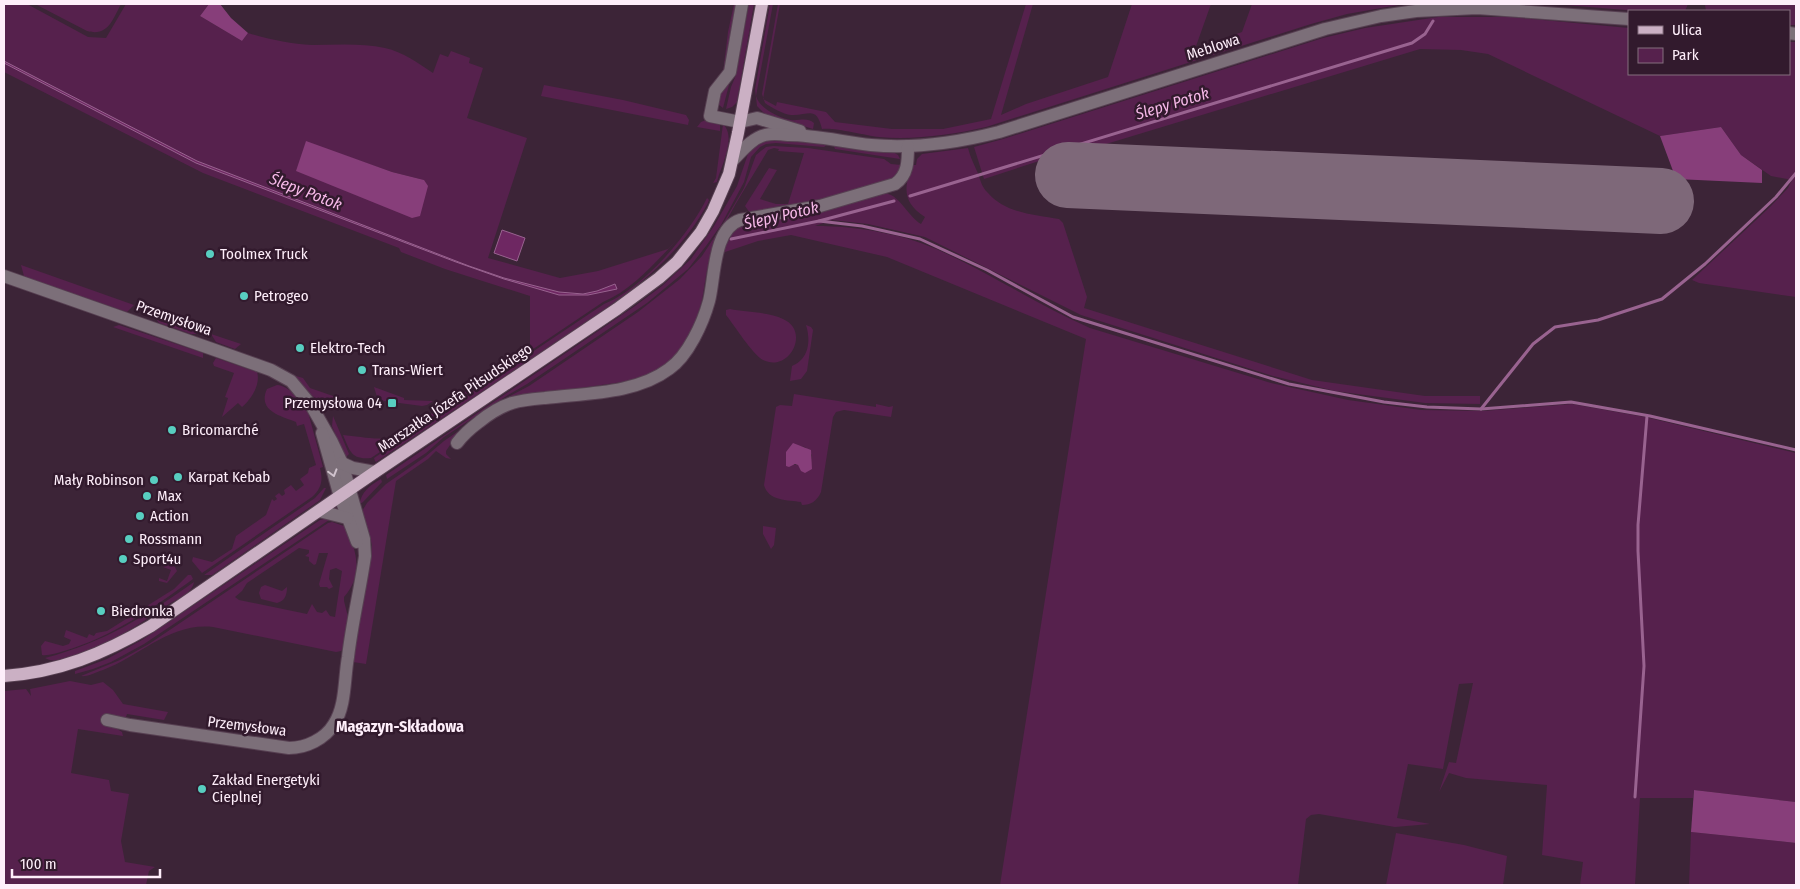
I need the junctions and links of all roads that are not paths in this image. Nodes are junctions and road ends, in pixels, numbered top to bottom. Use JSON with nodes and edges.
{"nodes":[{"id":1,"x":742,"y":4,"type":"edge"},
{"id":2,"x":762,"y":4,"type":"edge"},
{"id":3,"x":1628,"y":19,"type":"edge"},
{"id":4,"x":740,"y":122,"type":"junction"},
{"id":5,"x":768,"y":134,"type":"junction"},
{"id":6,"x":812,"y":135,"type":"junction"},
{"id":7,"x":908,"y":146,"type":"junction"},
{"id":8,"x":733,"y":160,"type":"junction"},
{"id":9,"x":4,"y":276,"type":"edge"},
{"id":10,"x":318,"y":416,"type":"junction"},
{"id":11,"x":457,"y":443,"type":"dead end"},
{"id":12,"x":342,"y":463,"type":"junction"},
{"id":13,"x":375,"y":472,"type":"junction"},
{"id":14,"x":345,"y":493,"type":"junction"},
{"id":15,"x":319,"y":511,"type":"junction"},
{"id":16,"x":347,"y":518,"type":"junction"},
{"id":17,"x":364,"y":565,"type":"junction"},
{"id":18,"x":4,"y":676,"type":"edge"},
{"id":19,"x":107,"y":720,"type":"dead end"}],
"edges":[{"from":1,"to":4,"type":"street"},
{"from":2,"to":4,"type":"main road","name":"Marszałka Józefa Piłsudskiego"},
{"from":3,"to":7,"type":"street","name":"Meblowa"},
{"from":4,"to":5,"type":"street","name":"Meblowa"},
{"from":4,"to":6,"type":"street","name":"Meblowa"},
{"from":4,"to":8,"type":"main road","name":"Marszałka Józefa Piłsudskiego"},
{"from":5,"to":6,"type":"street","name":"Meblowa"},
{"from":5,"to":8,"type":"street"},
{"from":6,"to":7,"type":"street","name":"Meblowa"},
{"from":7,"to":11,"type":"street"},
{"from":8,"to":13,"type":"main road","name":"Marszałka Józefa Piłsudskiego"},
{"from":9,"to":10,"type":"street","name":"Przemysłowa"},
{"from":10,"to":12,"type":"street","name":"Przemysłowa"},
{"from":10,"to":14,"type":"street","name":"Przemysłowa","one_way":true},
{"from":12,"to":13,"type":"street"},
{"from":12,"to":14,"type":"street","name":"Przemysłowa"},
{"from":13,"to":14,"type":"main road","name":"Marszałka Józefa Piłsudskiego"},
{"from":14,"to":15,"type":"main road","name":"Marszałka Józefa Piłsudskiego"},
{"from":14,"to":16,"type":"street","name":"Przemysłowa"},
{"from":14,"to":17,"type":"street","name":"Przemysłowa"},
{"from":15,"to":16,"type":"street"},
{"from":15,"to":18,"type":"main road","name":"Marszałka Józefa Piłsudskiego"},
{"from":16,"to":17,"type":"street","name":"Przemysłowa"},
{"from":17,"to":19,"type":"street","name":"Przemysłowa"}]}
